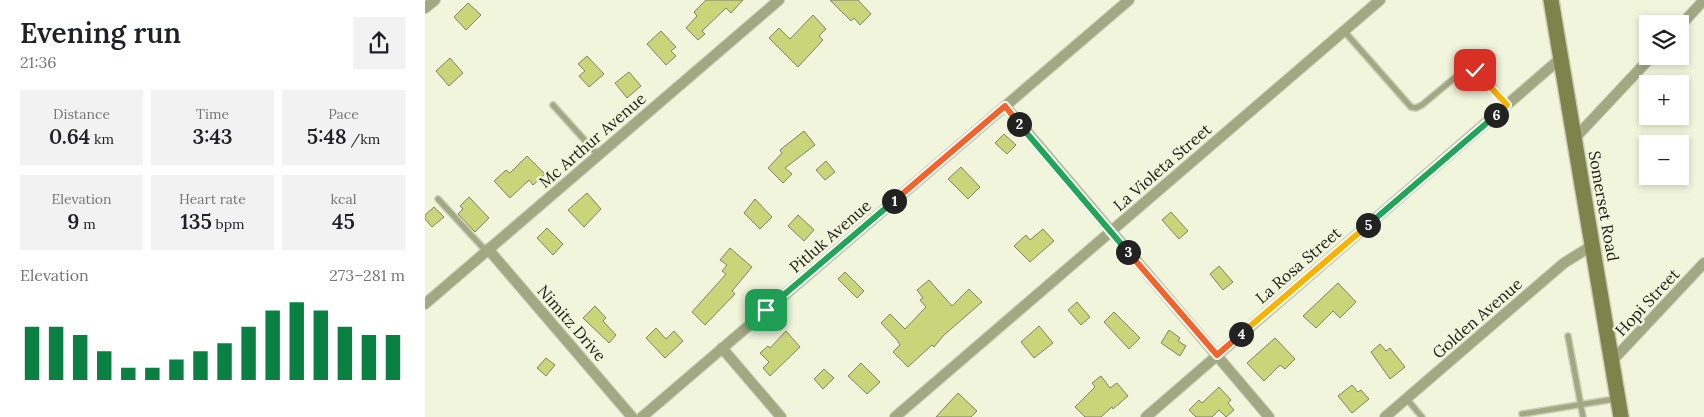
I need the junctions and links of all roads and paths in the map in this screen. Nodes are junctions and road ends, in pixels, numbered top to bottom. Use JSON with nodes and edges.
{"nodes":[{"id":1,"x":435,"y":0,"type":"edge"},
{"id":2,"x":779,"y":0,"type":"edge"},
{"id":3,"x":1129,"y":0,"type":"edge"},
{"id":4,"x":1380,"y":0,"type":"edge"},
{"id":5,"x":1551,"y":0,"type":"edge"},
{"id":6,"x":1704,"y":0,"type":"edge"},
{"id":7,"x":425,"y":8,"type":"edge"},
{"id":8,"x":1689,"y":16,"type":"edge"},
{"id":9,"x":1344,"y":31,"type":"junction"},
{"id":10,"x":1561,"y":58,"type":"junction"},
{"id":11,"x":1643,"y":65,"type":"edge"},
{"id":12,"x":553,"y":105,"type":"dead end"},
{"id":13,"x":1507,"y":105,"type":"junction"},
{"id":14,"x":1005,"y":106,"type":"junction"},
{"id":15,"x":1575,"y":138,"type":"junction"},
{"id":16,"x":598,"y":155,"type":"junction"},
{"id":17,"x":438,"y":199,"type":"dead end"},
{"id":18,"x":1111,"y":231,"type":"junction"},
{"id":19,"x":1593,"y":245,"type":"junction"},
{"id":20,"x":487,"y":250,"type":"junction"},
{"id":21,"x":1704,"y":263,"type":"edge"},
{"id":22,"x":425,"y":304,"type":"edge"},
{"id":23,"x":1568,"y":336,"type":"dead end"},
{"id":24,"x":722,"y":348,"type":"junction"},
{"id":25,"x":1217,"y":355,"type":"junction"},
{"id":26,"x":1612,"y":361,"type":"junction"},
{"id":27,"x":1407,"y":398,"type":"junction"},
{"id":28,"x":1618,"y":399,"type":"junction"},
{"id":29,"x":1581,"y":405,"type":"junction"},
{"id":30,"x":1522,"y":414,"type":"dead end"},
{"id":31,"x":632,"y":417,"type":"edge"},
{"id":32,"x":642,"y":417,"type":"edge"},
{"id":33,"x":781,"y":417,"type":"edge"},
{"id":34,"x":895,"y":417,"type":"edge"},
{"id":35,"x":1146,"y":417,"type":"edge"},
{"id":36,"x":1269,"y":417,"type":"edge"},
{"id":37,"x":1385,"y":417,"type":"edge"},
{"id":38,"x":1422,"y":417,"type":"edge"},
{"id":39,"x":1583,"y":417,"type":"edge"},
{"id":40,"x":1621,"y":417,"type":"edge"}],
"edges":[{"from":1,"to":7,"type":"street"},
{"from":2,"to":16,"type":"street","name":"Mc Arthur Avenue"},
{"from":3,"to":14,"type":"street","name":"Pitluk Avenue"},
{"from":4,"to":9,"type":"street","name":"La Violeta Street"},
{"from":5,"to":10,"type":"main road","name":"Somerset Road"},
{"from":6,"to":8,"type":"street"},
{"from":9,"to":13,"type":"lane"},
{"from":9,"to":18,"type":"street","name":"La Violeta Street"},
{"from":10,"to":13,"type":"street","name":"La Rosa Street"},
{"from":10,"to":15,"type":"main road","name":"Somerset Road"},
{"from":11,"to":15,"type":"street"},
{"from":12,"to":16,"type":"lane"},
{"from":13,"to":25,"type":"street","name":"La Rosa Street"},
{"from":14,"to":18,"type":"street"},
{"from":14,"to":24,"type":"street","name":"Pitluk Avenue"},
{"from":15,"to":19,"type":"main road","name":"Somerset Road"},
{"from":16,"to":20,"type":"street","name":"Mc Arthur Avenue"},
{"from":17,"to":20,"type":"lane"},
{"from":18,"to":25,"type":"street"},
{"from":18,"to":34,"type":"street","name":"La Violeta Street"},
{"from":19,"to":26,"type":"main road","name":"Somerset Road"},
{"from":19,"to":27,"type":"street","name":"Golden Avenue"},
{"from":20,"to":22,"type":"street","name":"Mc Arthur Avenue"},
{"from":20,"to":31,"type":"street","name":"Nimitz Drive"},
{"from":21,"to":26,"type":"street","name":"Hopi Street"},
{"from":23,"to":29,"type":"lane"},
{"from":24,"to":32,"type":"street","name":"Pitluk Avenue"},
{"from":24,"to":33,"type":"street"},
{"from":25,"to":35,"type":"street","name":"La Rosa Street"},
{"from":25,"to":36,"type":"street"},
{"from":26,"to":28,"type":"main road","name":"Somerset Road"},
{"from":27,"to":37,"type":"street","name":"Golden Avenue"},
{"from":27,"to":38,"type":"lane"},
{"from":28,"to":29,"type":"lane"},
{"from":28,"to":40,"type":"main road","name":"Somerset Road"},
{"from":29,"to":30,"type":"lane"},
{"from":29,"to":39,"type":"lane"}]}
